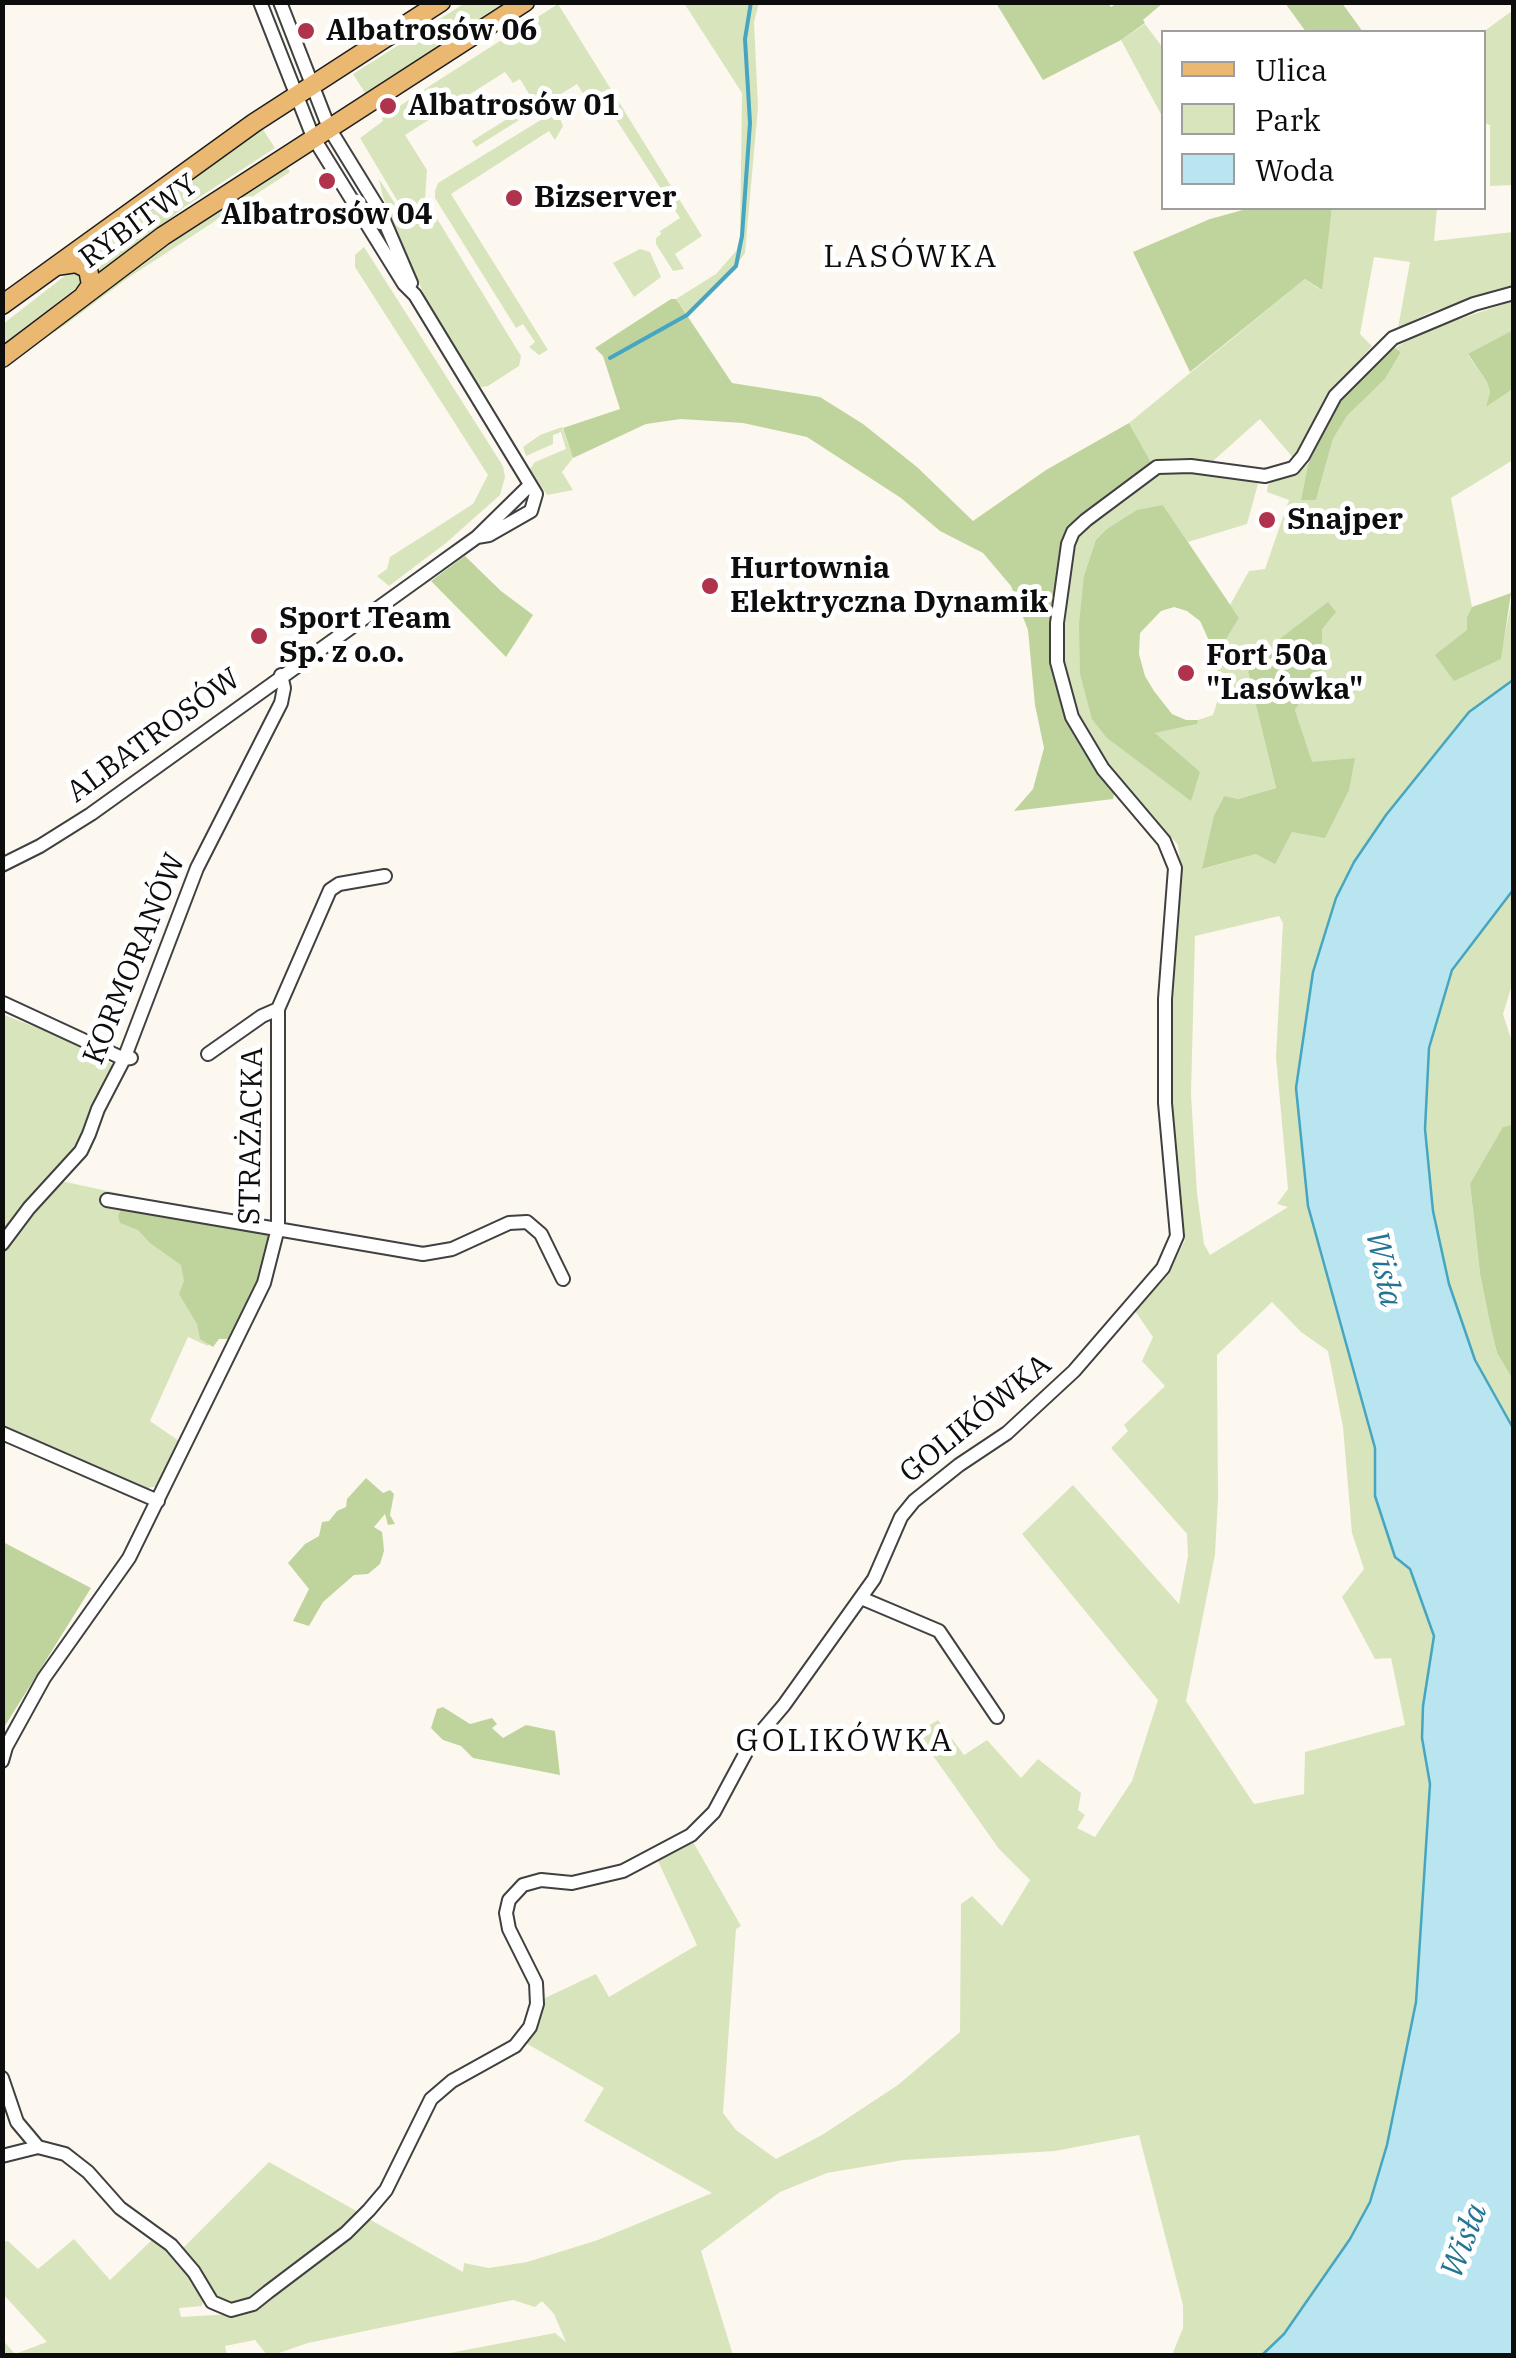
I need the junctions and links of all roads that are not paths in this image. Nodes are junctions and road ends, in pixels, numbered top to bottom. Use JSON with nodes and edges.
{"nodes":[{"id":1,"x":260,"y":2,"type":"edge"},
{"id":2,"x":280,"y":2,"type":"edge"},
{"id":3,"x":441,"y":2,"type":"edge"},
{"id":4,"x":525,"y":2,"type":"edge"},
{"id":5,"x":311,"y":84,"type":"junction"},
{"id":6,"x":294,"y":95,"type":"junction"},
{"id":7,"x":321,"y":133,"type":"junction"},
{"id":8,"x":47,"y":271,"type":"junction"},
{"id":9,"x":1514,"y":292,"type":"edge"},
{"id":10,"x":84,"y":295,"type":"junction"},
{"id":11,"x":2,"y":305,"type":"edge"},
{"id":12,"x":2,"y":358,"type":"edge"},
{"id":13,"x":533,"y":490,"type":"junction"},
{"id":14,"x":477,"y":538,"type":"junction"},
{"id":15,"x":282,"y":675,"type":"junction"},
{"id":16,"x":2,"y":865,"type":"edge"},
{"id":17,"x":384,"y":876,"type":"dead end"},
{"id":18,"x":2,"y":1003,"type":"edge"},
{"id":19,"x":278,"y":1009,"type":"junction"},
{"id":20,"x":208,"y":1054,"type":"dead end"},
{"id":21,"x":128,"y":1058,"type":"junction"},
{"id":22,"x":107,"y":1200,"type":"dead end"},
{"id":23,"x":278,"y":1228,"type":"junction"},
{"id":24,"x":2,"y":1244,"type":"edge"},
{"id":25,"x":563,"y":1279,"type":"dead end"},
{"id":26,"x":2,"y":1433,"type":"edge"},
{"id":27,"x":158,"y":1501,"type":"junction"},
{"id":28,"x":861,"y":1598,"type":"junction"},
{"id":29,"x":997,"y":1717,"type":"dead end"},
{"id":30,"x":2,"y":1761,"type":"edge"},
{"id":31,"x":2,"y":2078,"type":"edge"},
{"id":32,"x":38,"y":2147,"type":"junction"},
{"id":33,"x":2,"y":2156,"type":"edge"}],
"edges":[{"from":1,"to":6,"type":"street"},
{"from":2,"to":5,"type":"street"},
{"from":3,"to":5,"type":"main road","name":"RYBITWY"},
{"from":4,"to":7,"type":"main road","name":"RYBITWY"},
{"from":5,"to":6,"type":"main road","name":"RYBITWY"},
{"from":5,"to":7,"type":"street"},
{"from":6,"to":7,"type":"street"},
{"from":6,"to":8,"type":"main road","name":"RYBITWY"},
{"from":7,"to":10,"type":"main road","name":"RYBITWY"},
{"from":7,"to":13,"type":"street"},
{"from":8,"to":10,"type":"main road"},
{"from":8,"to":11,"type":"main road","name":"RYBITWY"},
{"from":9,"to":28,"type":"street","name":"GOLIKÓWKA"},
{"from":10,"to":12,"type":"main road","name":"RYBITWY"},
{"from":13,"to":14,"type":"street","name":"ALBATROSÓW"},
{"from":13,"to":14,"type":"street","name":"ALBATROSÓW"},
{"from":14,"to":15,"type":"street","name":"ALBATROSÓW"},
{"from":15,"to":16,"type":"street","name":"ALBATROSÓW"},
{"from":15,"to":21,"type":"street","name":"KORMORANÓW"},
{"from":17,"to":19,"type":"street"},
{"from":18,"to":21,"type":"street"},
{"from":19,"to":20,"type":"street","name":"STRAŻACKA"},
{"from":19,"to":23,"type":"street","name":"STRAŻACKA"},
{"from":21,"to":24,"type":"street","name":"KORMORANÓW"},
{"from":22,"to":23,"type":"street"},
{"from":23,"to":25,"type":"street"},
{"from":23,"to":27,"type":"street","name":"STRAŻACKA"},
{"from":26,"to":27,"type":"street"},
{"from":27,"to":30,"type":"street","name":"STRAŻACKA"},
{"from":28,"to":29,"type":"street"},
{"from":28,"to":32,"type":"street","name":"GOLIKÓWKA"},
{"from":31,"to":32,"type":"street"},
{"from":32,"to":33,"type":"street"}]}
